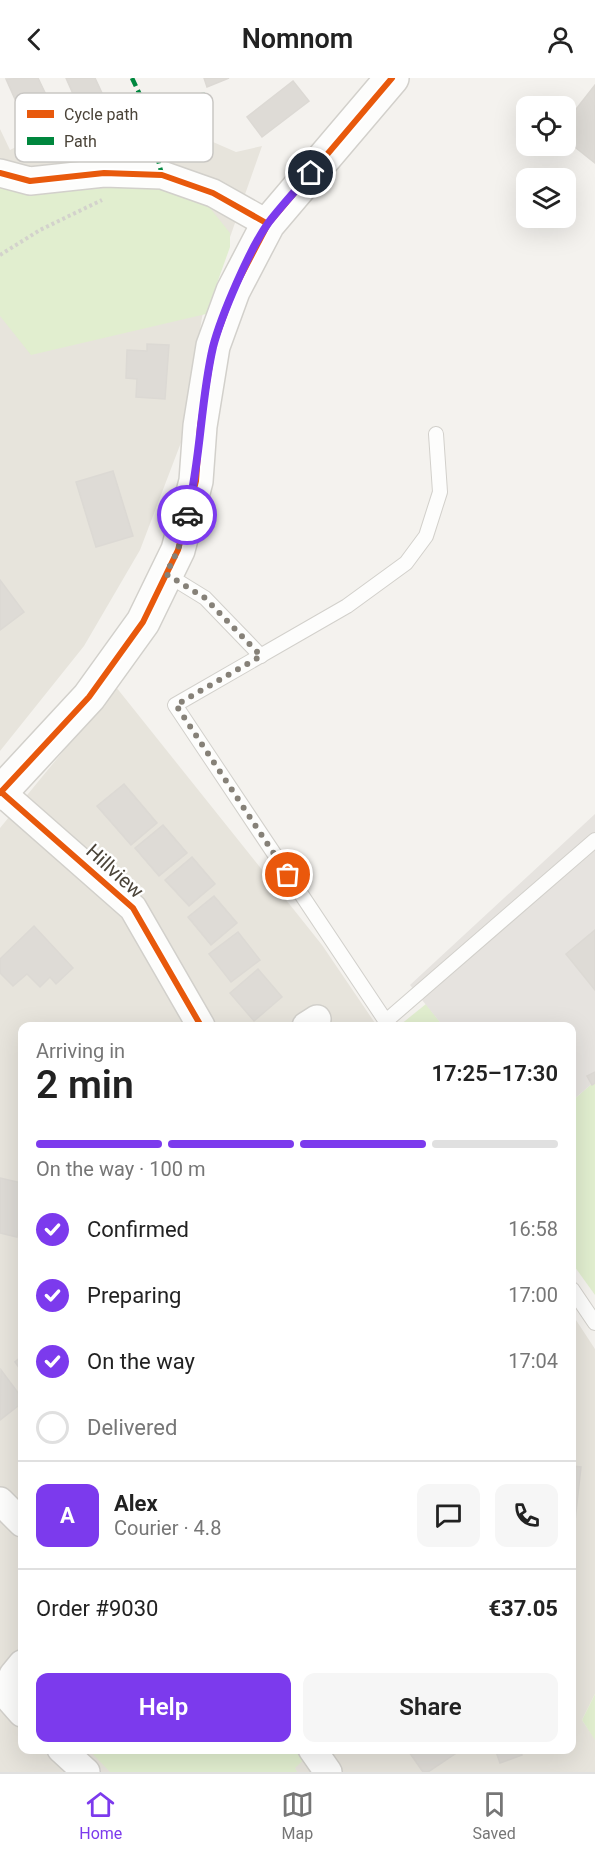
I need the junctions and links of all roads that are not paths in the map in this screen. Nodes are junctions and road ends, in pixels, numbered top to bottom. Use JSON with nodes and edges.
{"nodes":[{"id":1,"x":392,"y":78,"type":"edge"},
{"id":2,"x":0,"y":173,"type":"edge"},
{"id":3,"x":268,"y":224,"type":"junction"},
{"id":4,"x":436,"y":434,"type":"dead end"},
{"id":5,"x":166,"y":574,"type":"junction"},
{"id":6,"x":261,"y":656,"type":"junction"},
{"id":7,"x":0,"y":793,"type":"edge"},
{"id":8,"x":595,"y":840,"type":"edge"},
{"id":9,"x":199,"y":1022,"type":"edge"},
{"id":10,"x":386,"y":1022,"type":"edge"},
{"id":11,"x":389,"y":1022,"type":"edge"},
{"id":12,"x":576,"y":1295,"type":"edge"},
{"id":13,"x":595,"y":1323,"type":"edge"},
{"id":14,"x":18,"y":1669,"type":"edge"},
{"id":15,"x":18,"y":1708,"type":"edge"},
{"id":16,"x":66,"y":1754,"type":"edge"},
{"id":17,"x":315,"y":1754,"type":"edge"},
{"id":18,"x":86,"y":1772,"type":"edge"},
{"id":19,"x":328,"y":1772,"type":"edge"}],
"edges":[{"from":1,"to":3,"type":"street"},
{"from":2,"to":3,"type":"street"},
{"from":3,"to":5,"type":"street"},
{"from":4,"to":6,"type":"lane"},
{"from":5,"to":6,"type":"lane"},
{"from":5,"to":7,"type":"street"},
{"from":6,"to":10,"type":"lane"},
{"from":7,"to":9,"type":"street","name":"Hillview"},
{"from":8,"to":11,"type":"lane"},
{"from":12,"to":13,"type":"lane"},
{"from":14,"to":15,"type":"street"},
{"from":16,"to":18,"type":"street"},
{"from":17,"to":19,"type":"street"}]}
